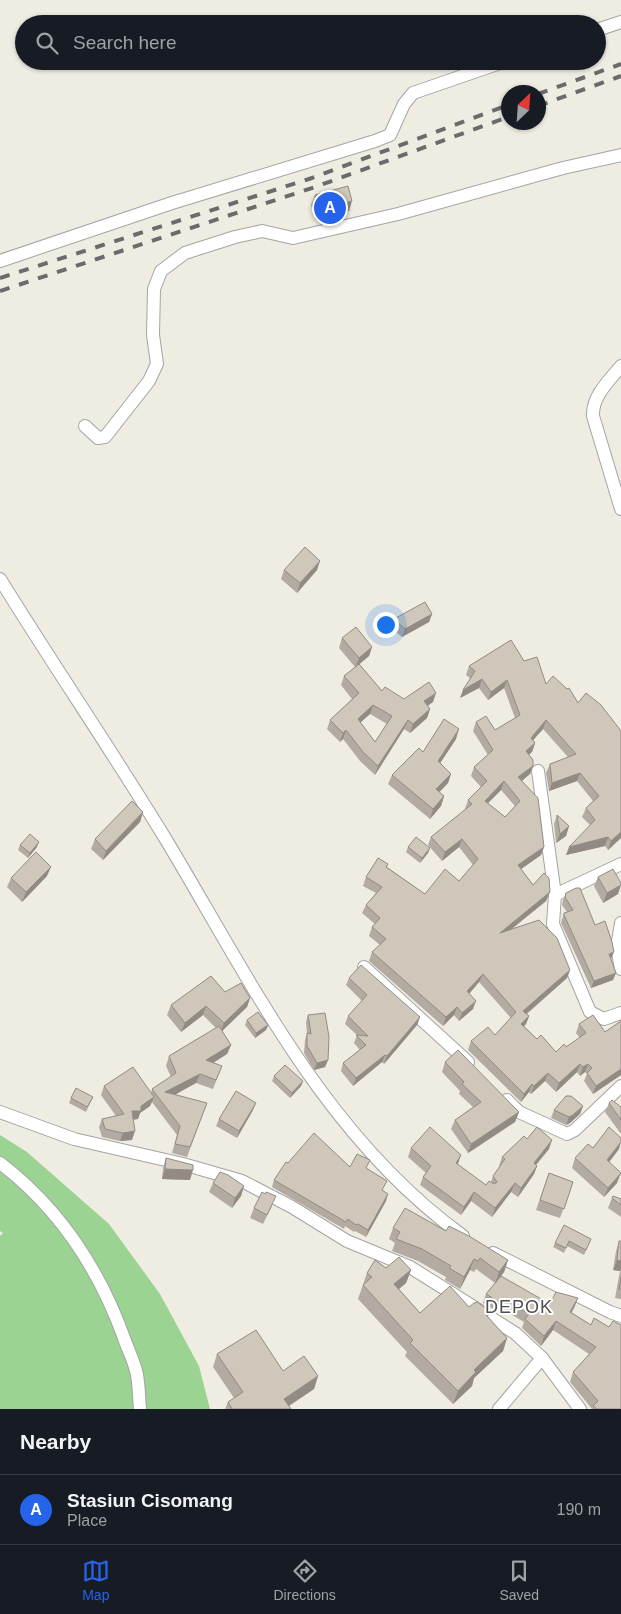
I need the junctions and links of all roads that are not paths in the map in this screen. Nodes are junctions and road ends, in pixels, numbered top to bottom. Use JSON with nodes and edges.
{"nodes":[{"id":1,"x":621,"y":22,"type":"edge"},
{"id":2,"x":606,"y":27,"type":"edge"},
{"id":3,"x":480,"y":70,"type":"edge"},
{"id":4,"x":621,"y":155,"type":"edge"},
{"id":5,"x":0,"y":261,"type":"edge"},
{"id":6,"x":621,"y":366,"type":"edge"},
{"id":7,"x":85,"y":426,"type":"dead end"},
{"id":8,"x":621,"y":509,"type":"edge"},
{"id":9,"x":0,"y":579,"type":"edge"},
{"id":10,"x":538,"y":771,"type":"dead end"},
{"id":11,"x":621,"y":864,"type":"edge"},
{"id":12,"x":555,"y":895,"type":"junction"},
{"id":13,"x":621,"y":923,"type":"edge"},
{"id":14,"x":364,"y":967,"type":"edge"},
{"id":15,"x":621,"y":969,"type":"edge"},
{"id":16,"x":621,"y":1013,"type":"edge"},
{"id":17,"x":478,"y":1072,"type":"edge"},
{"id":18,"x":621,"y":1086,"type":"edge"},
{"id":19,"x":498,"y":1092,"type":"edge"},
{"id":20,"x":0,"y":1112,"type":"edge"},
{"id":21,"x":0,"y":1163,"type":"edge"},
{"id":22,"x":621,"y":1316,"type":"edge"},
{"id":23,"x":542,"y":1358,"type":"junction"},
{"id":24,"x":140,"y":1409,"type":"edge"},
{"id":25,"x":499,"y":1409,"type":"edge"},
{"id":26,"x":580,"y":1409,"type":"edge"}],
"edges":[{"from":1,"to":2,"type":"street"},
{"from":3,"to":5,"type":"street"},
{"from":4,"to":7,"type":"street"},
{"from":6,"to":8,"type":"street"},
{"from":9,"to":22,"type":"street"},
{"from":10,"to":12,"type":"street"},
{"from":11,"to":12,"type":"street"},
{"from":12,"to":16,"type":"street"},
{"from":13,"to":15,"type":"street"},
{"from":14,"to":17,"type":"street"},
{"from":18,"to":19,"type":"street"},
{"from":20,"to":23,"type":"street"},
{"from":21,"to":24,"type":"street"},
{"from":23,"to":25,"type":"street"},
{"from":23,"to":26,"type":"street"}]}
